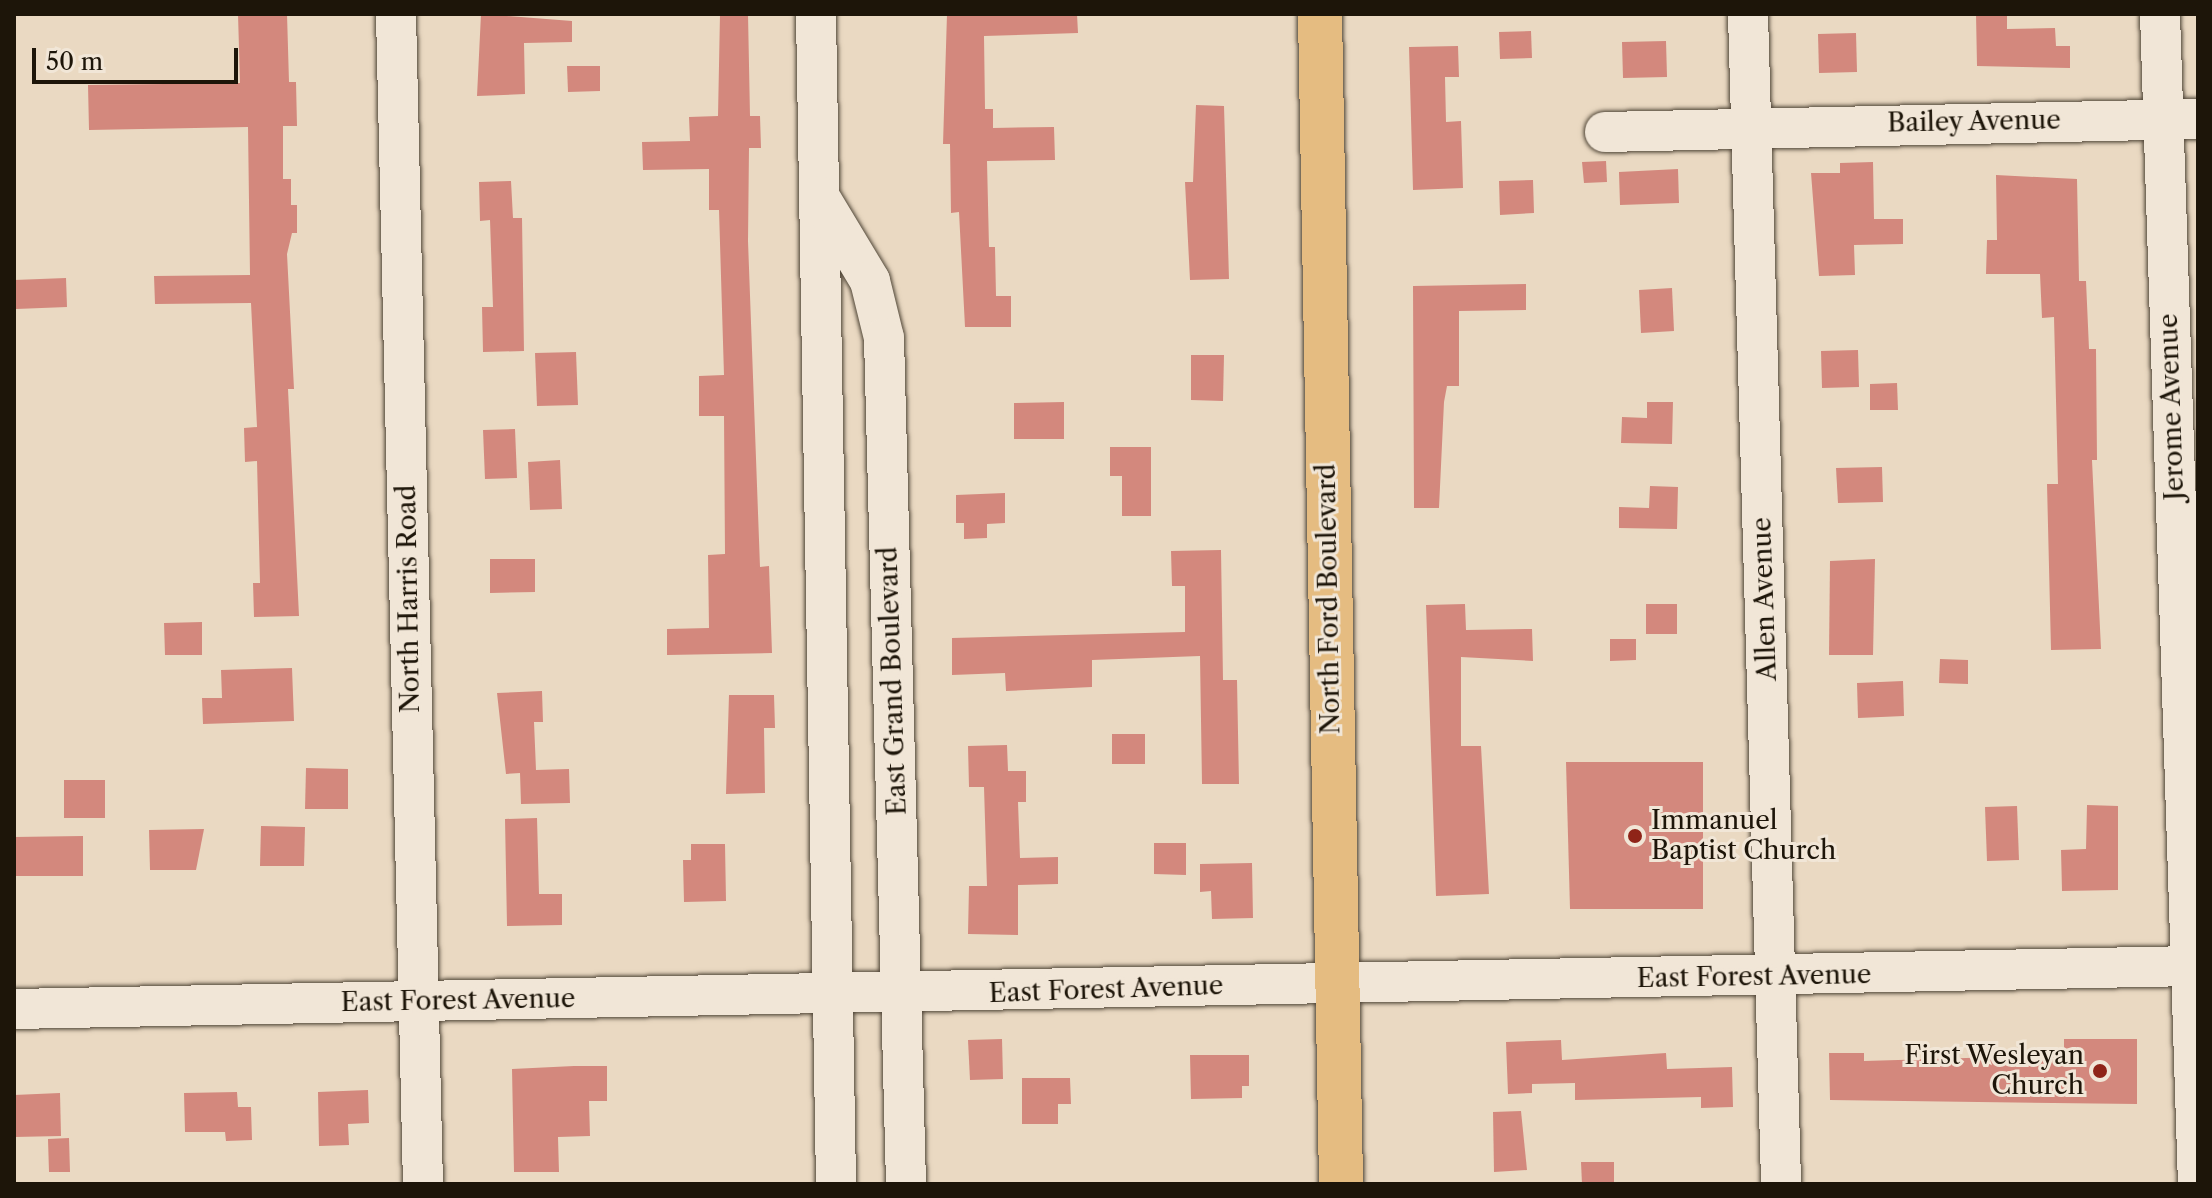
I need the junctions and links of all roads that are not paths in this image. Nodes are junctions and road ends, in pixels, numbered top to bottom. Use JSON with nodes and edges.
{"nodes":[{"id":1,"x":396,"y":14,"type":"edge"},
{"id":2,"x":816,"y":14,"type":"edge"},
{"id":3,"x":1320,"y":14,"type":"edge"},
{"id":4,"x":1748,"y":14,"type":"edge"},
{"id":5,"x":2160,"y":14,"type":"edge"},
{"id":6,"x":2180,"y":119,"type":"edge"},
{"id":7,"x":1751,"y":125,"type":"junction"},
{"id":8,"x":1605,"y":132,"type":"dead end"},
{"id":9,"x":818,"y":194,"type":"junction"},
{"id":10,"x":2194,"y":966,"type":"edge"},
{"id":11,"x":1776,"y":978,"type":"junction"},
{"id":12,"x":1335,"y":984,"type":"junction"},
{"id":13,"x":902,"y":995,"type":"junction"},
{"id":14,"x":829,"y":996,"type":"junction"},
{"id":15,"x":419,"y":1002,"type":"junction"},
{"id":16,"x":14,"y":1009,"type":"edge"},
{"id":17,"x":423,"y":1184,"type":"edge"},
{"id":18,"x":836,"y":1184,"type":"edge"},
{"id":19,"x":906,"y":1184,"type":"edge"},
{"id":20,"x":1341,"y":1184,"type":"edge"},
{"id":21,"x":1781,"y":1184,"type":"edge"},
{"id":22,"x":2198,"y":1184,"type":"edge"}],
"edges":[{"from":1,"to":15,"type":"street","name":"North Harris Road"},
{"from":2,"to":9,"type":"street"},
{"from":3,"to":12,"type":"main road","name":"North Ford Boulevard"},
{"from":4,"to":7,"type":"street","name":"Allen Avenue"},
{"from":5,"to":6,"type":"street","name":"Jerome Avenue"},
{"from":6,"to":7,"type":"street","name":"Bailey Avenue"},
{"from":6,"to":10,"type":"street","name":"Jerome Avenue"},
{"from":7,"to":8,"type":"street","name":"Bailey Avenue"},
{"from":7,"to":11,"type":"street","name":"Allen Avenue"},
{"from":9,"to":13,"type":"street","name":"East Grand Boulevard"},
{"from":9,"to":14,"type":"street"},
{"from":10,"to":11,"type":"street","name":"East Forest Avenue"},
{"from":10,"to":22,"type":"street","name":"Jerome Avenue"},
{"from":11,"to":12,"type":"street","name":"East Forest Avenue"},
{"from":11,"to":21,"type":"street","name":"Allen Avenue"},
{"from":12,"to":13,"type":"street","name":"East Forest Avenue"},
{"from":12,"to":20,"type":"main road","name":"North Ford Boulevard"},
{"from":13,"to":14,"type":"street","name":"East Forest Avenue"},
{"from":13,"to":19,"type":"street","name":"East Grand Boulevard"},
{"from":14,"to":15,"type":"street","name":"East Forest Avenue"},
{"from":14,"to":18,"type":"street"},
{"from":15,"to":16,"type":"street","name":"East Forest Avenue"},
{"from":15,"to":17,"type":"street","name":"North Harris Road"}]}
